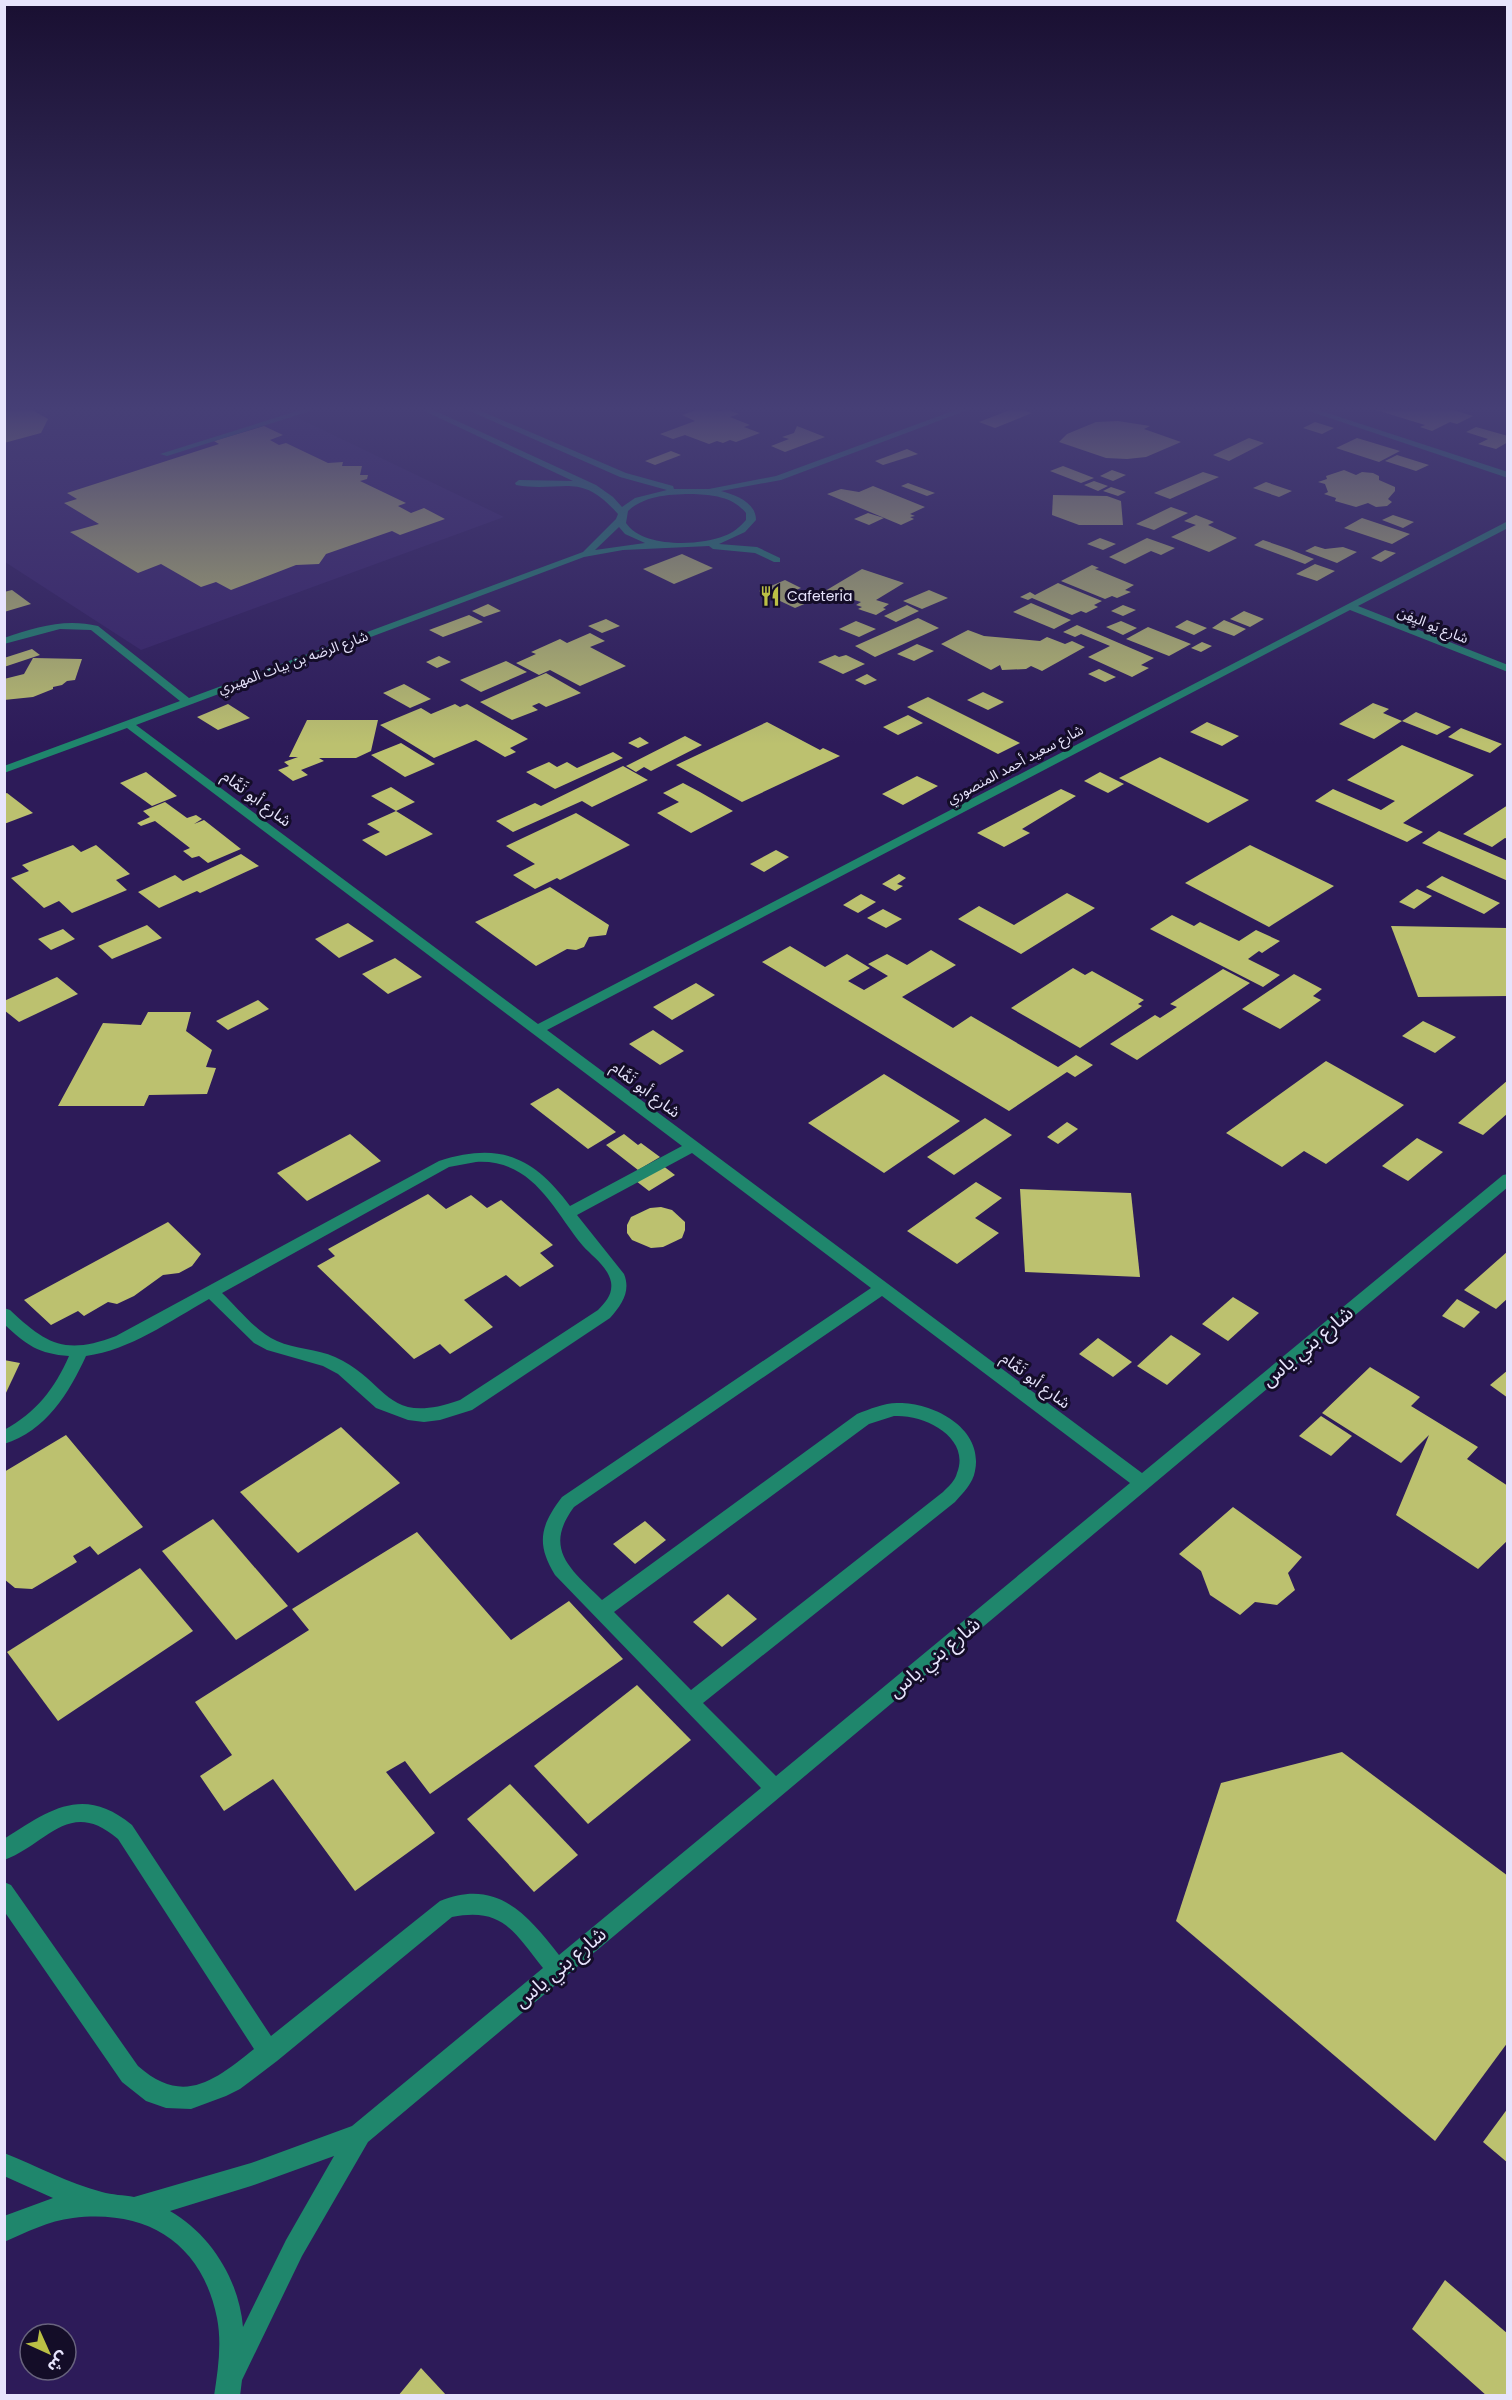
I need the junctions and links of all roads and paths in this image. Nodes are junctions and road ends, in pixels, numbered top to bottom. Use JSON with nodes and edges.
{"nodes":[{"id":1,"x":618,"y":520,"type":"edge"},
{"id":2,"x":621,"y":520,"type":"edge"},
{"id":3,"x":751,"y":520,"type":"edge"},
{"id":4,"x":1508,"y":524,"type":"edge"},
{"id":5,"x":747,"y":527,"type":"junction"},
{"id":6,"x":666,"y":544,"type":"junction"},
{"id":7,"x":698,"y":545,"type":"junction"},
{"id":8,"x":757,"y":550,"type":"junction"},
{"id":9,"x":582,"y":555,"type":"junction"},
{"id":10,"x":777,"y":560,"type":"dead end"},
{"id":11,"x":1349,"y":606,"type":"junction"},
{"id":12,"x":4,"y":641,"type":"edge"},
{"id":13,"x":1508,"y":669,"type":"edge"},
{"id":14,"x":188,"y":702,"type":"junction"},
{"id":15,"x":128,"y":724,"type":"junction"},
{"id":16,"x":4,"y":770,"type":"edge"},
{"id":17,"x":537,"y":1030,"type":"junction"},
{"id":18,"x":693,"y":1146,"type":"junction"},
{"id":19,"x":1508,"y":1179,"type":"edge"},
{"id":20,"x":567,"y":1214,"type":"junction"},
{"id":21,"x":883,"y":1288,"type":"junction"},
{"id":22,"x":210,"y":1291,"type":"junction"},
{"id":23,"x":4,"y":1314,"type":"edge"},
{"id":24,"x":80,"y":1351,"type":"junction"},
{"id":25,"x":4,"y":1438,"type":"edge"},
{"id":26,"x":1143,"y":1482,"type":"junction"},
{"id":27,"x":601,"y":1611,"type":"junction"},
{"id":28,"x":690,"y":1702,"type":"junction"},
{"id":29,"x":775,"y":1789,"type":"junction"},
{"id":30,"x":4,"y":1851,"type":"edge"},
{"id":31,"x":4,"y":1892,"type":"edge"},
{"id":32,"x":557,"y":1969,"type":"junction"},
{"id":33,"x":269,"y":2053,"type":"junction"},
{"id":34,"x":360,"y":2134,"type":"junction"},
{"id":35,"x":4,"y":2164,"type":"edge"},
{"id":36,"x":98,"y":2202,"type":"junction"},
{"id":37,"x":139,"y":2207,"type":"junction"},
{"id":38,"x":4,"y":2230,"type":"edge"},
{"id":39,"x":230,"y":2386,"type":"edge"}],
"edges":[{"from":1,"to":9,"type":"street","name":"شارع الرضه بن بيات المهيري"},
{"from":2,"to":6,"type":"street"},
{"from":3,"to":5,"type":"street"},
{"from":4,"to":11,"type":"street","name":"شارع سعيد أحمد المنصوري"},
{"from":5,"to":7,"type":"street"},
{"from":5,"to":8,"type":"street"},
{"from":6,"to":7,"type":"street"},
{"from":6,"to":9,"type":"street","name":"شارع الرضه بن بيات المهيري"},
{"from":7,"to":8,"type":"street"},
{"from":8,"to":10,"type":"street"},
{"from":9,"to":14,"type":"street","name":"شارع الرضه بن بيات المهيري"},
{"from":11,"to":13,"type":"street","name":"شارع يَو اليِفِن"},
{"from":11,"to":17,"type":"street","name":"شارع سعيد أحمد المنصوري"},
{"from":12,"to":14,"type":"street"},
{"from":14,"to":15,"type":"street","name":"شارع الرضه بن بيات المهيري"},
{"from":15,"to":16,"type":"street","name":"شارع الرضه بن بيات المهيري"},
{"from":15,"to":17,"type":"street","name":"شارع أبو تَمَّام"},
{"from":17,"to":18,"type":"street","name":"شارع أبو تَمَّام"},
{"from":18,"to":20,"type":"street"},
{"from":18,"to":21,"type":"street","name":"شارع أبو تَمَّام"},
{"from":19,"to":26,"type":"street","name":"شارع بني ياس"},
{"from":20,"to":22,"type":"street"},
{"from":20,"to":22,"type":"street"},
{"from":21,"to":26,"type":"street","name":"شارع أبو تَمَّام"},
{"from":21,"to":27,"type":"street"},
{"from":22,"to":24,"type":"street"},
{"from":23,"to":24,"type":"street"},
{"from":24,"to":25,"type":"street"},
{"from":26,"to":29,"type":"street","name":"شارع بني ياس"},
{"from":27,"to":28,"type":"street"},
{"from":27,"to":28,"type":"street"},
{"from":28,"to":29,"type":"street"},
{"from":29,"to":32,"type":"street","name":"شارع بني ياس"},
{"from":30,"to":33,"type":"street"},
{"from":31,"to":33,"type":"street"},
{"from":32,"to":33,"type":"street"},
{"from":32,"to":34,"type":"street","name":"شارع بني ياس"},
{"from":34,"to":37,"type":"street","name":"شارع بني ياس"},
{"from":34,"to":39,"type":"street","name":"شارع بني ياس"},
{"from":35,"to":36,"type":"street"},
{"from":36,"to":37,"type":"street"},
{"from":36,"to":38,"type":"street"},
{"from":37,"to":39,"type":"street"}]}
